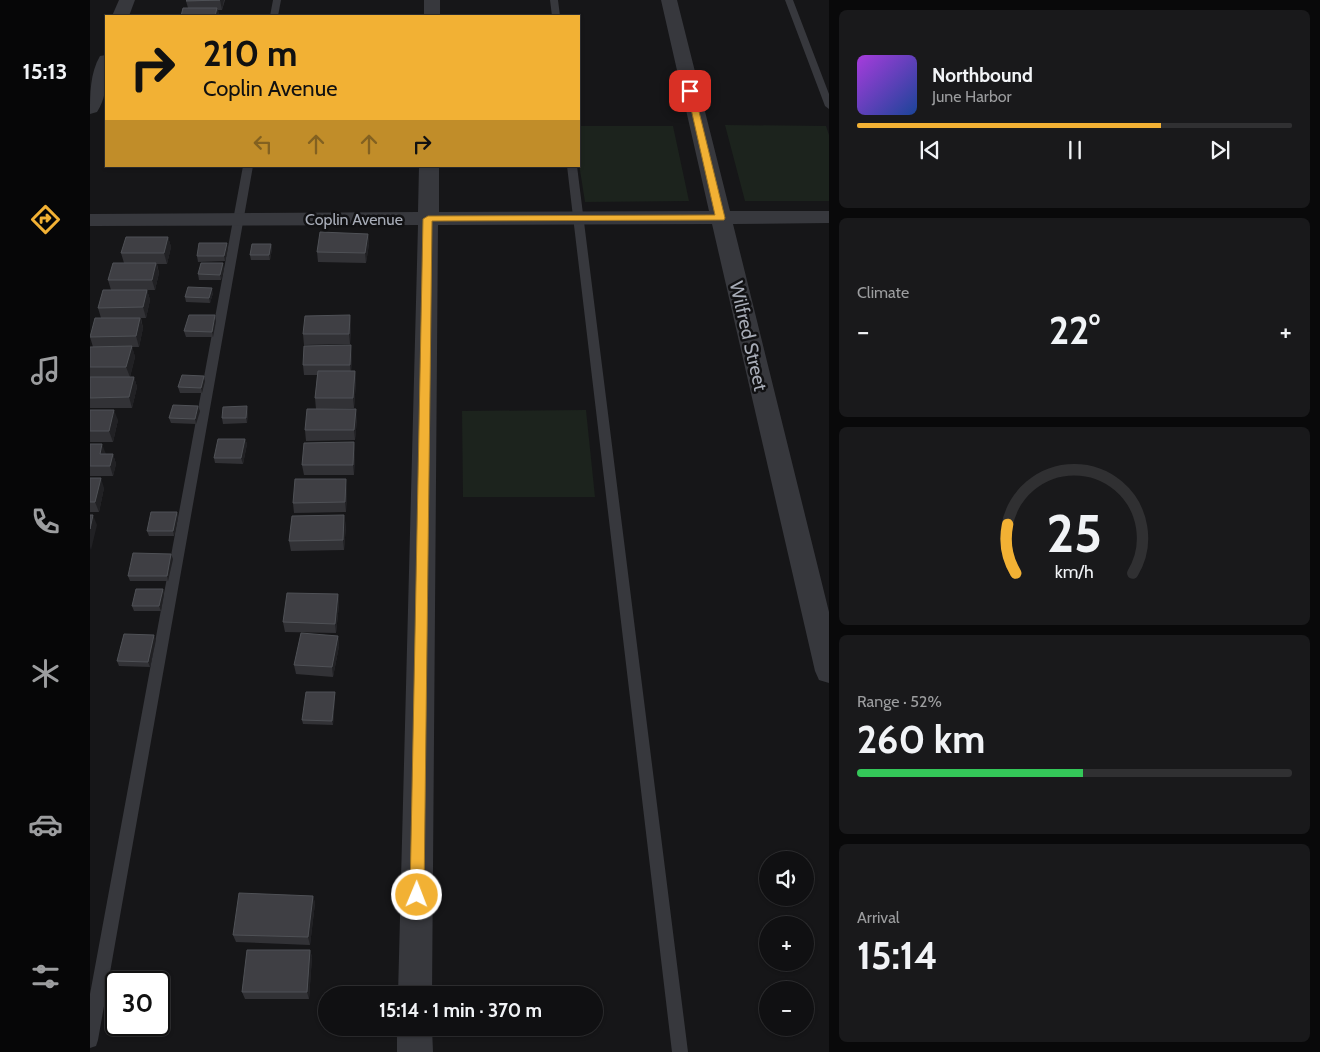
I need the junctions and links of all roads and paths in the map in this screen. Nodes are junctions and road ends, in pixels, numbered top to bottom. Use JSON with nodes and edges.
{"nodes":[{"id":1,"x":127,"y":0,"type":"edge"},
{"id":2,"x":277,"y":0,"type":"edge"},
{"id":3,"x":432,"y":0,"type":"edge"},
{"id":4,"x":554,"y":0,"type":"edge"},
{"id":5,"x":669,"y":0,"type":"edge"},
{"id":6,"x":789,"y":0,"type":"edge"},
{"id":7,"x":121,"y":15,"type":"edge"},
{"id":8,"x":274,"y":15,"type":"edge"},
{"id":9,"x":432,"y":15,"type":"edge"},
{"id":10,"x":556,"y":15,"type":"edge"},
{"id":11,"x":105,"y":63,"type":"edge"},
{"id":12,"x":829,"y":106,"type":"edge"},
{"id":13,"x":90,"y":108,"type":"edge"},
{"id":14,"x":248,"y":167,"type":"edge"},
{"id":15,"x":429,"y":167,"type":"edge"},
{"id":16,"x":572,"y":167,"type":"edge"},
{"id":17,"x":578,"y":218,"type":"junction"},
{"id":18,"x":720,"y":218,"type":"junction"},
{"id":19,"x":829,"y":218,"type":"edge"},
{"id":20,"x":238,"y":219,"type":"junction"},
{"id":21,"x":428,"y":219,"type":"junction"},
{"id":22,"x":90,"y":220,"type":"edge"},
{"id":23,"x":829,"y":671,"type":"edge"},
{"id":24,"x":416,"y":986,"type":"edge"},
{"id":25,"x":415,"y":1036,"type":"edge"},
{"id":26,"x":90,"y":1040,"type":"edge"},
{"id":27,"x":414,"y":1052,"type":"edge"},
{"id":28,"x":680,"y":1052,"type":"edge"}],
"edges":[{"from":1,"to":7,"type":"street"},
{"from":2,"to":8,"type":"lane"},
{"from":3,"to":9,"type":"street"},
{"from":4,"to":10,"type":"lane"},
{"from":5,"to":18,"type":"street","name":"Wilfred Street"},
{"from":6,"to":12,"type":"lane"},
{"from":11,"to":13,"type":"street"},
{"from":14,"to":20,"type":"lane"},
{"from":15,"to":21,"type":"street"},
{"from":16,"to":17,"type":"lane"},
{"from":17,"to":18,"type":"street","name":"Coplin Avenue"},
{"from":17,"to":21,"type":"street","name":"Coplin Avenue"},
{"from":17,"to":28,"type":"lane"},
{"from":18,"to":19,"type":"street","name":"Coplin Avenue"},
{"from":18,"to":23,"type":"street","name":"Wilfred Street"},
{"from":20,"to":21,"type":"street","name":"Coplin Avenue"},
{"from":20,"to":22,"type":"street","name":"Coplin Avenue"},
{"from":20,"to":26,"type":"lane"},
{"from":21,"to":24,"type":"street"},
{"from":25,"to":27,"type":"street"}]}
